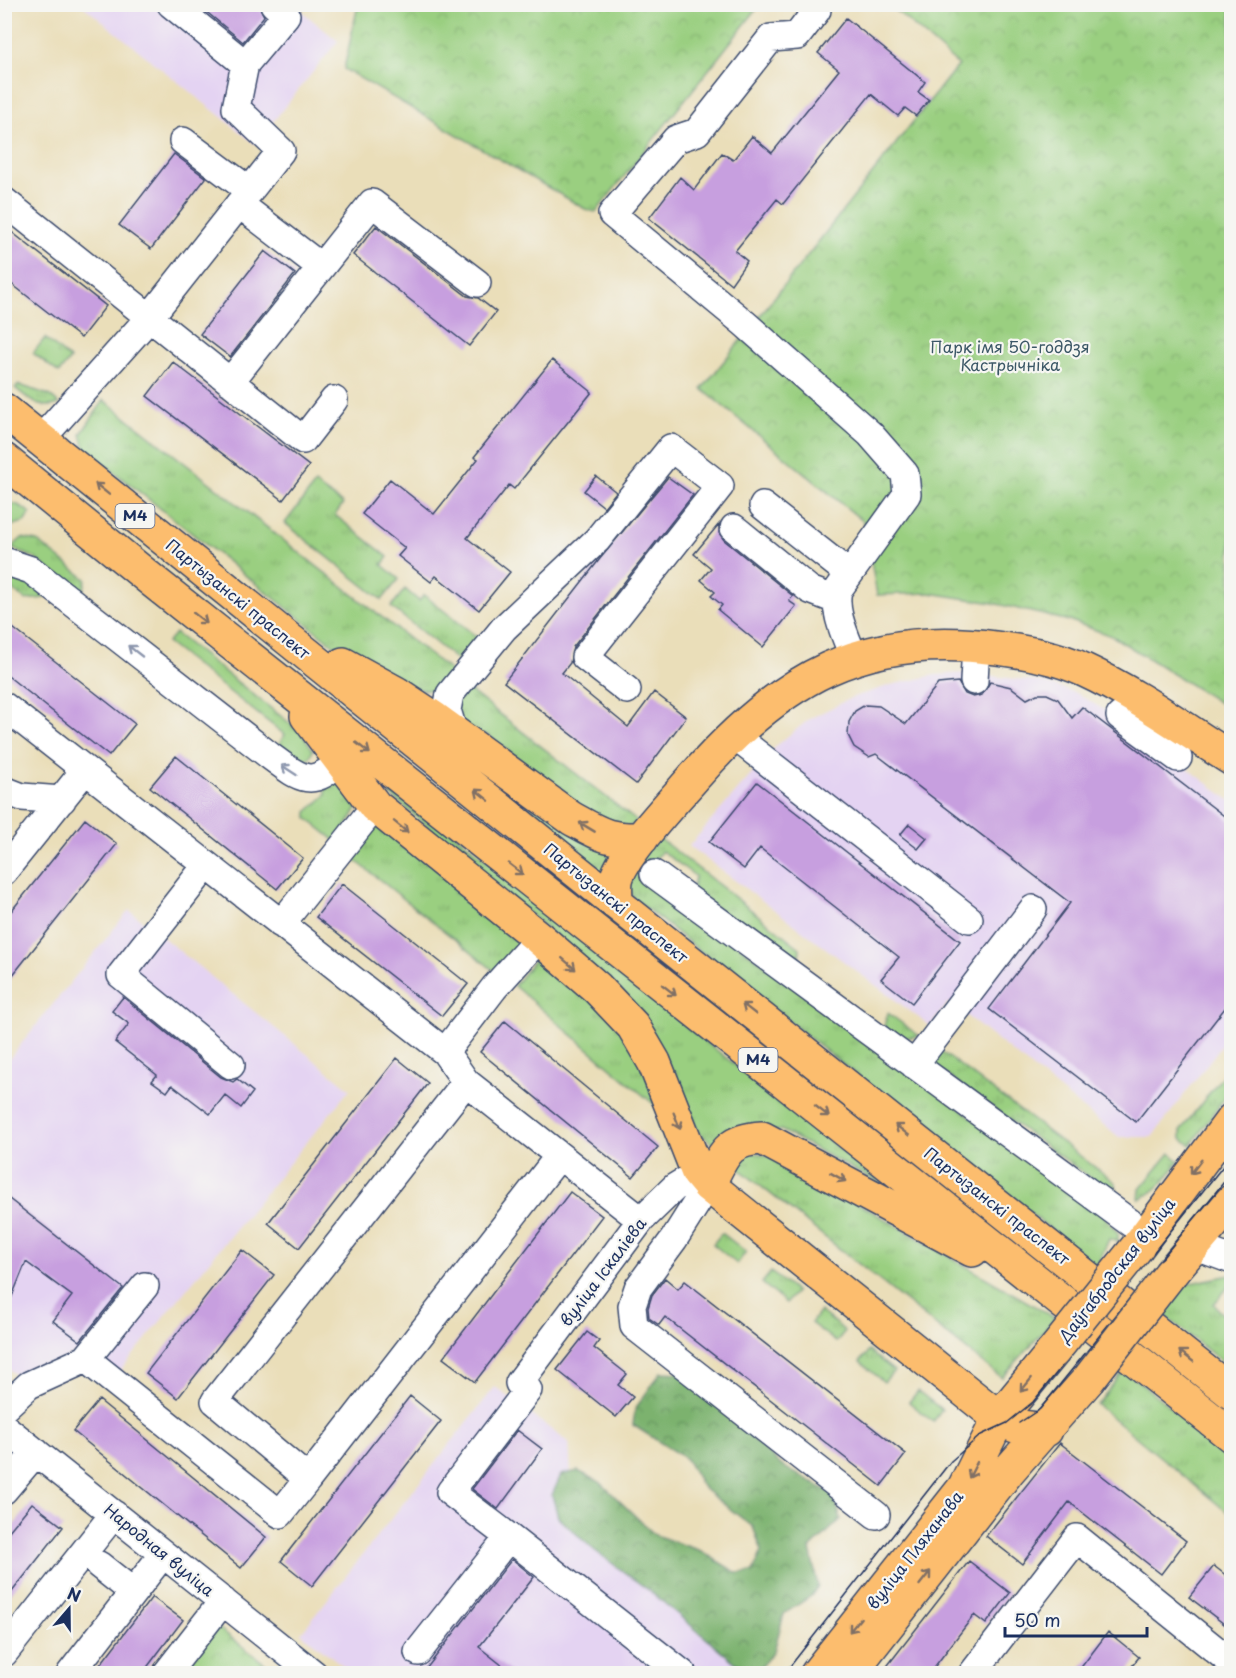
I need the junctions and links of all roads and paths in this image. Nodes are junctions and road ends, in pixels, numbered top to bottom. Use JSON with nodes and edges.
{"nodes":[{"id":1,"x":171,"y":4,"type":"edge"},
{"id":2,"x":274,"y":4,"type":"edge"},
{"id":3,"x":817,"y":10,"type":"dead end"},
{"id":4,"x":245,"y":64,"type":"junction"},
{"id":5,"x":183,"y":141,"type":"dead end"},
{"id":6,"x":244,"y":197,"type":"junction"},
{"id":7,"x":4,"y":201,"type":"edge"},
{"id":8,"x":321,"y":267,"type":"junction"},
{"id":9,"x":477,"y":283,"type":"dead end"},
{"id":10,"x":150,"y":318,"type":"junction"},
{"id":11,"x":230,"y":382,"type":"junction"},
{"id":12,"x":334,"y":400,"type":"dead end"},
{"id":13,"x":4,"y":410,"type":"edge"},
{"id":14,"x":40,"y":439,"type":"junction"},
{"id":15,"x":5,"y":461,"type":"edge"},
{"id":16,"x":763,"y":506,"type":"dead end"},
{"id":17,"x":734,"y":528,"type":"dead end"},
{"id":18,"x":4,"y":561,"type":"edge"},
{"id":19,"x":848,"y":573,"type":"junction"},
{"id":20,"x":836,"y":600,"type":"junction"},
{"id":21,"x":288,"y":639,"type":"junction"},
{"id":22,"x":976,"y":645,"type":"junction"},
{"id":23,"x":854,"y":658,"type":"junction"},
{"id":24,"x":975,"y":681,"type":"dead end"},
{"id":25,"x":285,"y":685,"type":"junction"},
{"id":26,"x":627,"y":690,"type":"dead end"},
{"id":27,"x":450,"y":694,"type":"junction"},
{"id":28,"x":402,"y":697,"type":"junction"},
{"id":29,"x":4,"y":706,"type":"edge"},
{"id":30,"x":1121,"y":714,"type":"junction"},
{"id":31,"x":454,"y":733,"type":"junction"},
{"id":32,"x":733,"y":735,"type":"junction"},
{"id":33,"x":1178,"y":758,"type":"dead end"},
{"id":34,"x":1232,"y":759,"type":"edge"},
{"id":35,"x":339,"y":761,"type":"junction"},
{"id":36,"x":85,"y":770,"type":"junction"},
{"id":37,"x":4,"y":790,"type":"edge"},
{"id":38,"x":62,"y":800,"type":"junction"},
{"id":39,"x":375,"y":806,"type":"junction"},
{"id":40,"x":642,"y":838,"type":"junction"},
{"id":41,"x":206,"y":866,"type":"junction"},
{"id":42,"x":4,"y":871,"type":"edge"},
{"id":43,"x":654,"y":874,"type":"dead end"},
{"id":44,"x":616,"y":903,"type":"junction"},
{"id":45,"x":1033,"y":909,"type":"dead end"},
{"id":46,"x":969,"y":919,"type":"dead end"},
{"id":47,"x":281,"y":924,"type":"junction"},
{"id":48,"x":539,"y":938,"type":"junction"},
{"id":49,"x":445,"y":1052,"type":"junction"},
{"id":50,"x":231,"y":1065,"type":"dead end"},
{"id":51,"x":914,"y":1065,"type":"junction"},
{"id":52,"x":466,"y":1082,"type":"junction"},
{"id":53,"x":1232,"y":1120,"type":"edge"},
{"id":54,"x":559,"y":1156,"type":"junction"},
{"id":55,"x":704,"y":1179,"type":"junction"},
{"id":56,"x":1232,"y":1201,"type":"edge"},
{"id":57,"x":641,"y":1220,"type":"junction"},
{"id":58,"x":1142,"y":1240,"type":"junction"},
{"id":59,"x":1194,"y":1246,"type":"junction"},
{"id":60,"x":1232,"y":1260,"type":"edge"},
{"id":61,"x":145,"y":1286,"type":"dead end"},
{"id":62,"x":1052,"y":1293,"type":"junction"},
{"id":63,"x":86,"y":1359,"type":"junction"},
{"id":64,"x":1232,"y":1393,"type":"edge"},
{"id":65,"x":4,"y":1408,"type":"edge"},
{"id":66,"x":999,"y":1418,"type":"junction"},
{"id":67,"x":4,"y":1427,"type":"edge"},
{"id":68,"x":1046,"y":1430,"type":"junction"},
{"id":69,"x":1232,"y":1436,"type":"edge"},
{"id":70,"x":36,"y":1452,"type":"junction"},
{"id":71,"x":308,"y":1479,"type":"junction"},
{"id":72,"x":4,"y":1490,"type":"edge"},
{"id":73,"x":114,"y":1514,"type":"junction"},
{"id":74,"x":876,"y":1515,"type":"dead end"},
{"id":75,"x":509,"y":1537,"type":"junction"},
{"id":76,"x":163,"y":1554,"type":"junction"},
{"id":77,"x":99,"y":1565,"type":"dead end"},
{"id":78,"x":133,"y":1592,"type":"junction"},
{"id":79,"x":223,"y":1601,"type":"junction"},
{"id":80,"x":418,"y":1652,"type":"dead end"},
{"id":81,"x":4,"y":1653,"type":"edge"},
{"id":82,"x":1232,"y":1663,"type":"edge"},
{"id":83,"x":301,"y":1670,"type":"edge"},
{"id":84,"x":70,"y":1674,"type":"edge"},
{"id":85,"x":166,"y":1674,"type":"edge"},
{"id":86,"x":682,"y":1674,"type":"edge"},
{"id":87,"x":817,"y":1674,"type":"edge"},
{"id":88,"x":849,"y":1674,"type":"edge"},
{"id":89,"x":972,"y":1674,"type":"edge"}],
"edges":[{"from":1,"to":4,"type":"street"},
{"from":2,"to":4,"type":"street"},
{"from":3,"to":19,"type":"street"},
{"from":4,"to":6,"type":"street"},
{"from":5,"to":6,"type":"street"},
{"from":6,"to":8,"type":"street"},
{"from":6,"to":10,"type":"street"},
{"from":7,"to":10,"type":"street"},
{"from":8,"to":9,"type":"street"},
{"from":8,"to":11,"type":"street"},
{"from":10,"to":11,"type":"street"},
{"from":10,"to":14,"type":"street"},
{"from":11,"to":12,"type":"street"},
{"from":13,"to":14,"type":"main road","name":"Партызанскі праспект","number":"М4"},
{"from":14,"to":15,"type":"main road"},
{"from":21,"to":14,"type":"main road","name":"Партызанскі праспект","number":"М4","one_way":true},
{"from":15,"to":25,"type":"main road","name":"Партызанскі праспект","number":"М4","one_way":true},
{"from":16,"to":19,"type":"street"},
{"from":17,"to":20,"type":"street"},
{"from":35,"to":18,"type":"street","one_way":true},
{"from":19,"to":20,"type":"street"},
{"from":20,"to":23,"type":"street"},
{"from":21,"to":28,"type":"main road"},
{"from":44,"to":21,"type":"main road","name":"Партызанскі праспект","number":"М4","one_way":true},
{"from":22,"to":23,"type":"main road"},
{"from":22,"to":24,"type":"street"},
{"from":22,"to":30,"type":"main road"},
{"from":23,"to":32,"type":"main road"},
{"from":25,"to":35,"type":"main road"},
{"from":25,"to":62,"type":"main road","name":"Партызанскі праспект","number":"М4","one_way":true},
{"from":26,"to":27,"type":"street"},
{"from":27,"to":28,"type":"street"},
{"from":27,"to":31,"type":"street"},
{"from":28,"to":31,"type":"main road"},
{"from":29,"to":36,"type":"street"},
{"from":30,"to":33,"type":"street"},
{"from":30,"to":34,"type":"main road"},
{"from":40,"to":31,"type":"main road","one_way":true},
{"from":32,"to":40,"type":"main road"},
{"from":32,"to":46,"type":"street"},
{"from":35,"to":39,"type":"main road"},
{"from":36,"to":38,"type":"street"},
{"from":36,"to":41,"type":"street"},
{"from":37,"to":38,"type":"street"},
{"from":38,"to":42,"type":"street"},
{"from":39,"to":47,"type":"street"},
{"from":39,"to":48,"type":"main road","one_way":true},
{"from":40,"to":44,"type":"main road"},
{"from":41,"to":47,"type":"street"},
{"from":41,"to":50,"type":"street"},
{"from":43,"to":51,"type":"street"},
{"from":64,"to":44,"type":"main road","name":"Партызанскі праспект","number":"М4","one_way":true},
{"from":45,"to":51,"type":"street"},
{"from":47,"to":49,"type":"street"},
{"from":48,"to":49,"type":"street"},
{"from":48,"to":55,"type":"main road","one_way":true},
{"from":49,"to":52,"type":"street"},
{"from":51,"to":58,"type":"street"},
{"from":52,"to":54,"type":"street"},
{"from":52,"to":71,"type":"street"},
{"from":53,"to":58,"type":"main road","name":"Даўгабродская вуліца","one_way":true},
{"from":54,"to":57,"type":"street"},
{"from":54,"to":71,"type":"street"},
{"from":55,"to":57,"type":"street","name":"вуліца Іскаліева"},
{"from":55,"to":62,"type":"main road","one_way":true},
{"from":55,"to":66,"type":"main road"},
{"from":55,"to":74,"type":"street"},
{"from":56,"to":59,"type":"main road"},
{"from":57,"to":75,"type":"street","name":"вуліца Іскаліева"},
{"from":58,"to":59,"type":"main road"},
{"from":58,"to":66,"type":"main road","name":"Даўгабродская вуліца","one_way":true,"bridge":true},
{"from":59,"to":60,"type":"street"},
{"from":59,"to":68,"type":"main road","bridge":true},
{"from":61,"to":63,"type":"street"},
{"from":62,"to":69,"type":"main road","name":"Партызанскі праспект","number":"М4"},
{"from":63,"to":65,"type":"street"},
{"from":63,"to":71,"type":"street"},
{"from":66,"to":68,"type":"main road"},
{"from":66,"to":87,"type":"main road","name":"вуліца Пляханава","one_way":true},
{"from":67,"to":70,"type":"street","name":"Народная вуліца"},
{"from":88,"to":68,"type":"main road","name":"вуліца Пляханава","one_way":true},
{"from":70,"to":72,"type":"street"},
{"from":70,"to":73,"type":"street","name":"Народная вуліца"},
{"from":73,"to":76,"type":"street","name":"Народная вуліца"},
{"from":73,"to":81,"type":"street"},
{"from":75,"to":80,"type":"street"},
{"from":75,"to":86,"type":"street"},
{"from":76,"to":78,"type":"street"},
{"from":76,"to":79,"type":"street","name":"Народная вуліца"},
{"from":77,"to":78,"type":"street"},
{"from":78,"to":84,"type":"street"},
{"from":79,"to":83,"type":"street","name":"Народная вуліца"},
{"from":79,"to":85,"type":"street"},
{"from":82,"to":89,"type":"street"}]}
